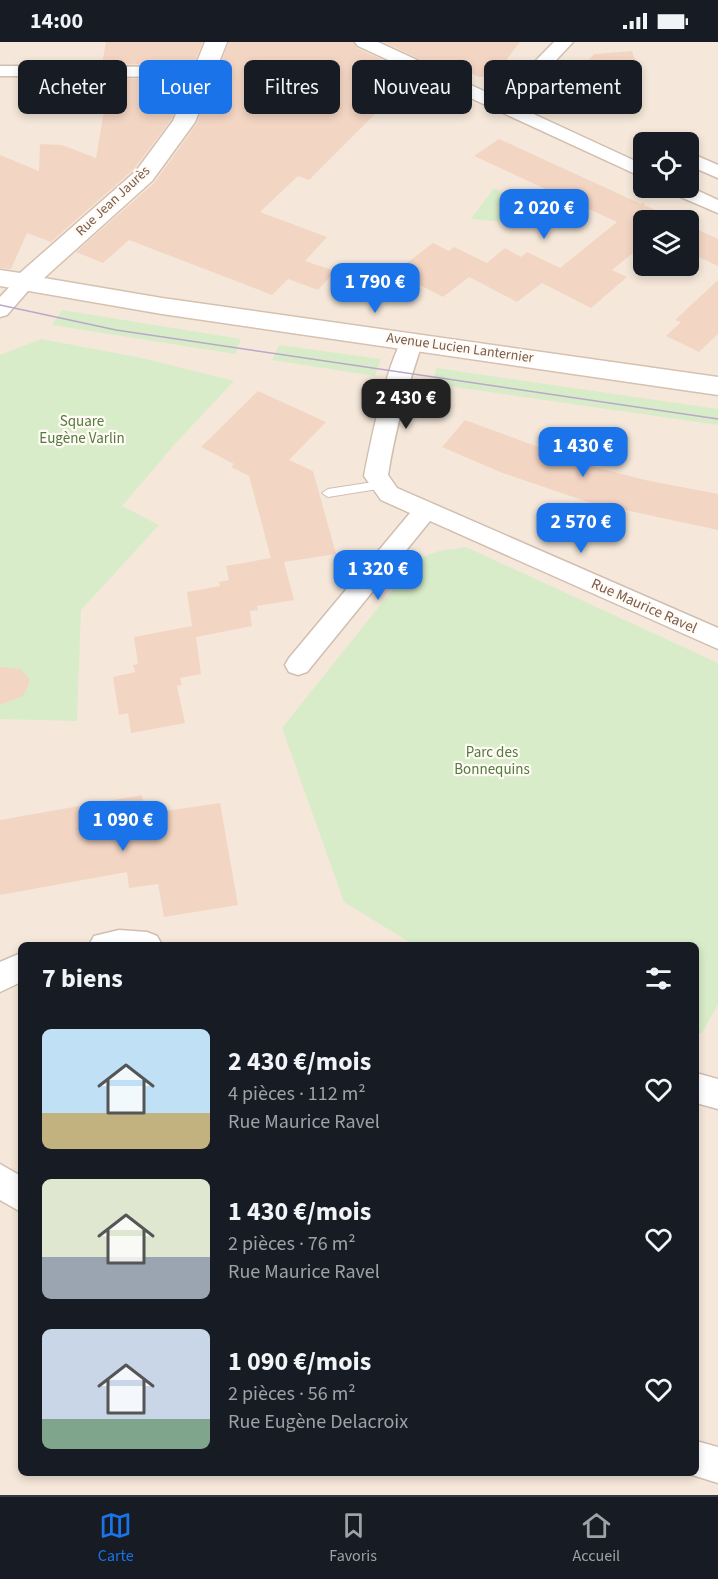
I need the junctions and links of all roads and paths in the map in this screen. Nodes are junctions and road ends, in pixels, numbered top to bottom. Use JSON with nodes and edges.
{"nodes":[{"id":1,"x":216,"y":42,"type":"edge"},
{"id":2,"x":364,"y":42,"type":"edge"},
{"id":3,"x":564,"y":42,"type":"edge"},
{"id":4,"x":209,"y":60,"type":"edge"},
{"id":5,"x":547,"y":60,"type":"edge"},
{"id":6,"x":0,"y":71,"type":"edge"},
{"id":7,"x":139,"y":72,"type":"edge"},
{"id":8,"x":484,"y":98,"type":"edge"},
{"id":9,"x":187,"y":114,"type":"edge"},
{"id":10,"x":519,"y":114,"type":"edge"},
{"id":11,"x":699,"y":163,"type":"edge"},
{"id":12,"x":633,"y":167,"type":"edge"},
{"id":13,"x":718,"y":172,"type":"edge"},
{"id":14,"x":699,"y":196,"type":"edge"},
{"id":15,"x":715,"y":201,"type":"edge"},
{"id":16,"x":12,"y":281,"type":"edge"},
{"id":17,"x":0,"y":310,"type":"edge"},
{"id":18,"x":412,"y":341,"type":"junction"},
{"id":19,"x":718,"y":386,"type":"edge"},
{"id":20,"x":380,"y":485,"type":"junction"},
{"id":21,"x":328,"y":493,"type":"dead end"},
{"id":22,"x":426,"y":510,"type":"junction"},
{"id":23,"x":718,"y":639,"type":"edge"},
{"id":24,"x":297,"y":665,"type":"dead end"},
{"id":25,"x":18,"y":968,"type":"edge"},
{"id":26,"x":0,"y":978,"type":"edge"},
{"id":27,"x":699,"y":1089,"type":"edge"},
{"id":28,"x":718,"y":1094,"type":"edge"},
{"id":29,"x":0,"y":1180,"type":"edge"},
{"id":30,"x":18,"y":1194,"type":"edge"},
{"id":31,"x":699,"y":1459,"type":"edge"},
{"id":32,"x":718,"y":1465,"type":"edge"}],
"edges":[{"from":1,"to":4,"type":"main road","name":"Rue Jean Jaurès"},
{"from":2,"to":8,"type":"street"},
{"from":3,"to":5,"type":"street"},
{"from":6,"to":7,"type":"street"},
{"from":9,"to":16,"type":"main road","name":"Rue Jean Jaurès"},
{"from":10,"to":12,"type":"street"},
{"from":11,"to":13,"type":"street"},
{"from":14,"to":15,"type":"street"},
{"from":16,"to":17,"type":"street"},
{"from":16,"to":18,"type":"main road","name":"Avenue Lucien Lanternier"},
{"from":18,"to":19,"type":"main road","name":"Avenue Lucien Lanternier"},
{"from":18,"to":20,"type":"street"},
{"from":20,"to":21,"type":"lane"},
{"from":20,"to":22,"type":"street","name":"Rue Maurice Ravel"},
{"from":22,"to":23,"type":"street","name":"Rue Maurice Ravel"},
{"from":22,"to":24,"type":"street"},
{"from":25,"to":26,"type":"street"},
{"from":27,"to":28,"type":"street"},
{"from":29,"to":30,"type":"street"},
{"from":31,"to":32,"type":"street"}]}
